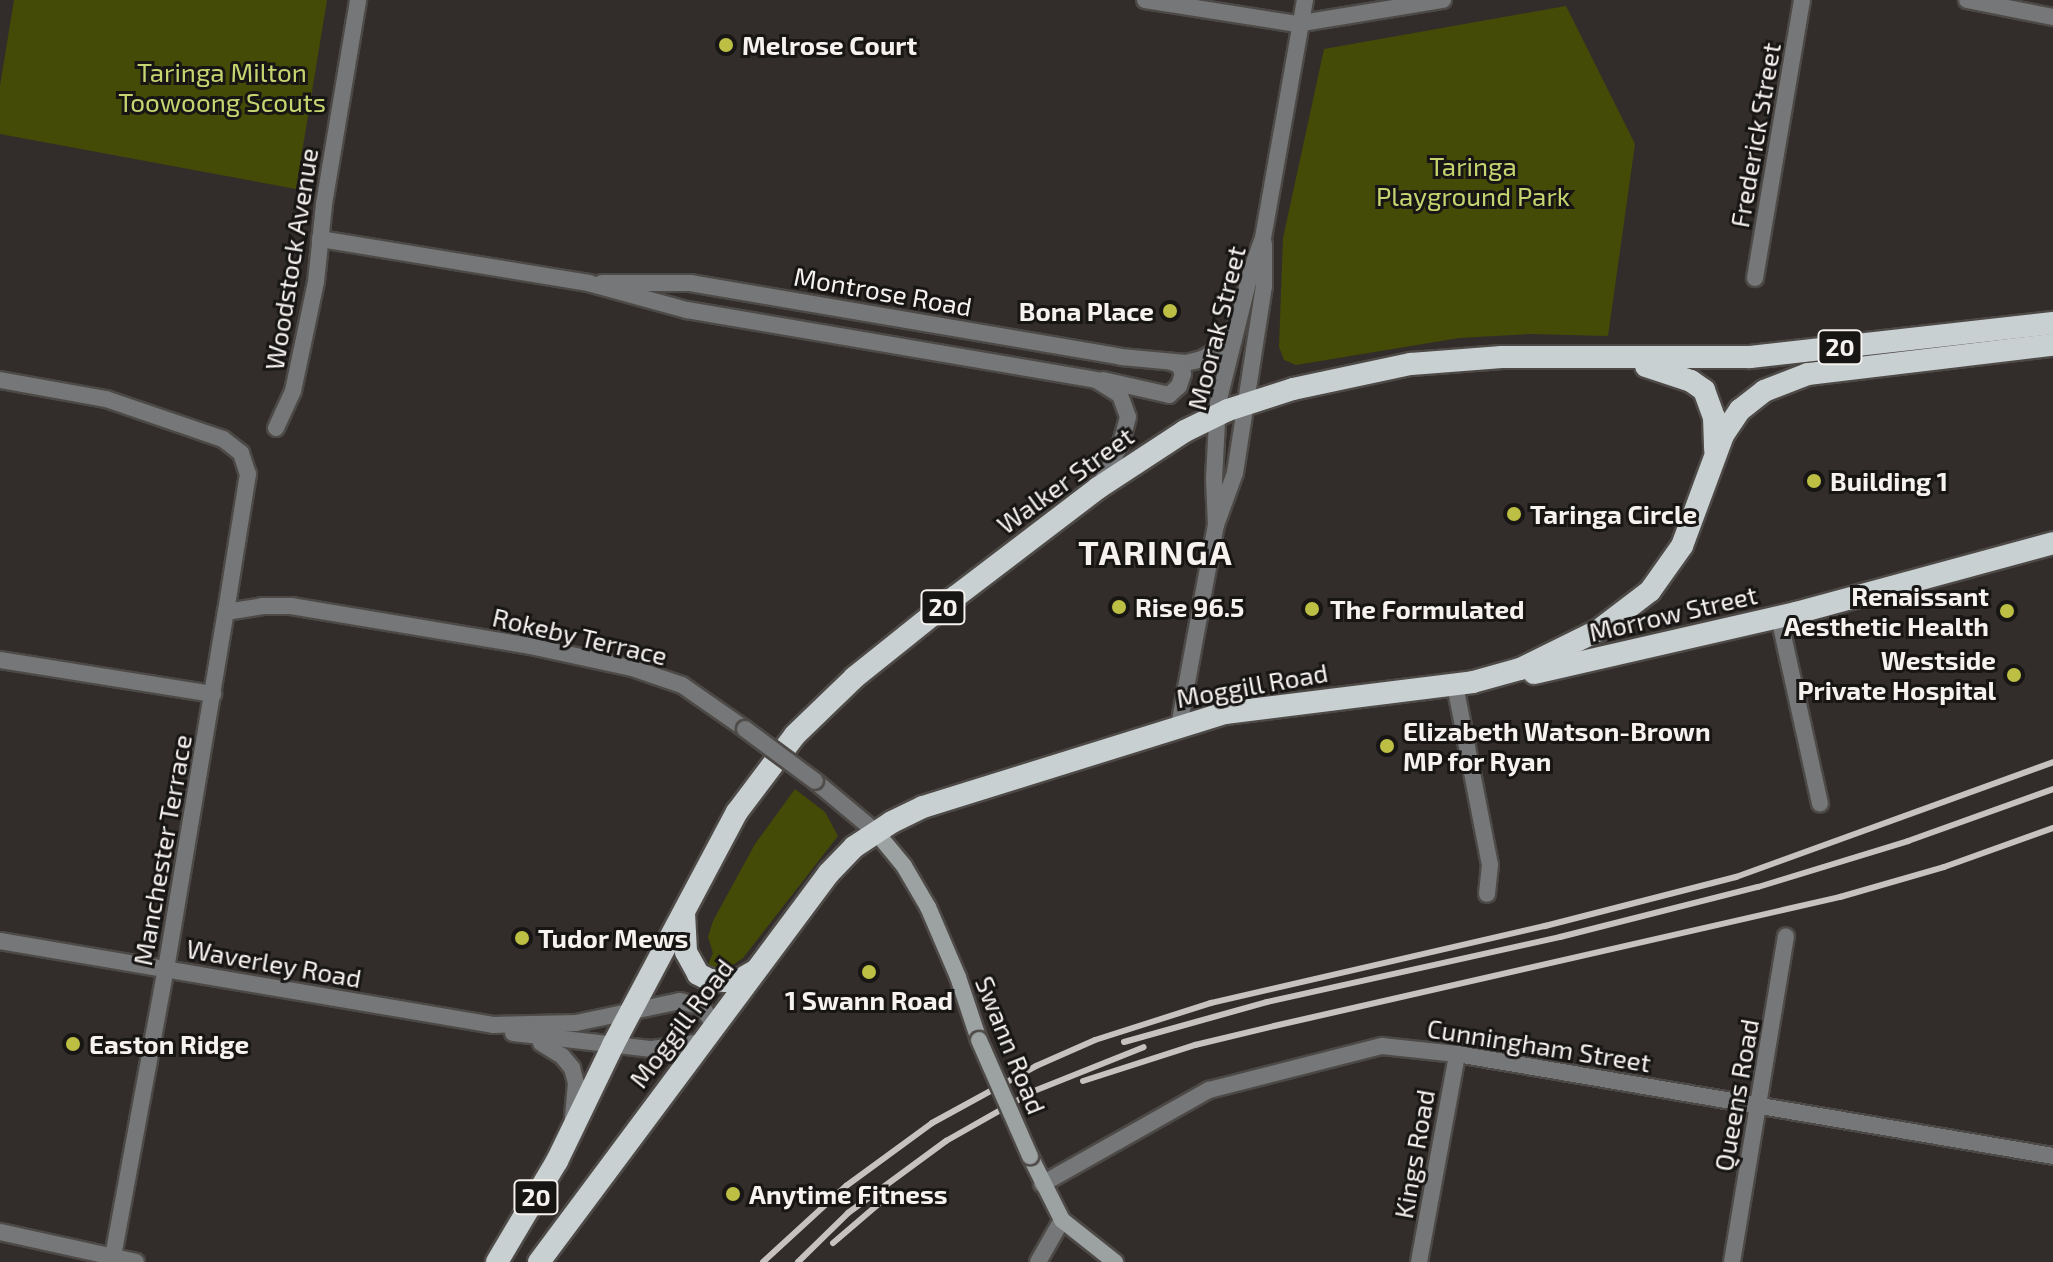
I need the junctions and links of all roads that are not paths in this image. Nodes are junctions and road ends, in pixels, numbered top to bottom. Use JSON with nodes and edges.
{"nodes":[{"id":1,"x":358,"y":0,"type":"edge"},
{"id":2,"x":1145,"y":0,"type":"edge"},
{"id":3,"x":1305,"y":0,"type":"edge"},
{"id":4,"x":1443,"y":0,"type":"edge"},
{"id":5,"x":1802,"y":0,"type":"edge"},
{"id":6,"x":1967,"y":0,"type":"edge"},
{"id":7,"x":2053,"y":17,"type":"edge"},
{"id":8,"x":1300,"y":23,"type":"junction"},
{"id":9,"x":1263,"y":238,"type":"junction"},
{"id":10,"x":320,"y":239,"type":"junction"},
{"id":11,"x":1755,"y":278,"type":"dead end"},
{"id":12,"x":588,"y":283,"type":"junction"},
{"id":13,"x":2053,"y":323,"type":"edge"},
{"id":14,"x":1237,"y":325,"type":"junction"},
{"id":15,"x":2053,"y":345,"type":"edge"},
{"id":16,"x":1626,"y":359,"type":"junction"},
{"id":17,"x":1169,"y":361,"type":"junction"},
{"id":18,"x":1086,"y":377,"type":"junction"},
{"id":19,"x":0,"y":380,"type":"edge"},
{"id":20,"x":1245,"y":403,"type":"junction"},
{"id":21,"x":1216,"y":415,"type":"junction"},
{"id":22,"x":276,"y":428,"type":"dead end"},
{"id":23,"x":1714,"y":453,"type":"junction"},
{"id":24,"x":1098,"y":488,"type":"junction"},
{"id":25,"x":1216,"y":525,"type":"junction"},
{"id":26,"x":2053,"y":543,"type":"edge"},
{"id":27,"x":226,"y":612,"type":"junction"},
{"id":28,"x":1779,"y":617,"type":"junction"},
{"id":29,"x":0,"y":660,"type":"edge"},
{"id":30,"x":1490,"y":679,"type":"junction"},
{"id":31,"x":1455,"y":685,"type":"junction"},
{"id":32,"x":213,"y":694,"type":"junction"},
{"id":33,"x":1179,"y":726,"type":"junction"},
{"id":34,"x":1820,"y":804,"type":"dead end"},
{"id":35,"x":876,"y":832,"type":"junction"},
{"id":36,"x":1487,"y":894,"type":"dead end"},
{"id":37,"x":684,"y":912,"type":"junction"},
{"id":38,"x":1786,"y":936,"type":"dead end"},
{"id":39,"x":0,"y":941,"type":"edge"},
{"id":40,"x":166,"y":969,"type":"junction"},
{"id":41,"x":755,"y":971,"type":"junction"},
{"id":42,"x":632,"y":1011,"type":"junction"},
{"id":43,"x":493,"y":1025,"type":"junction"},
{"id":44,"x":707,"y":1034,"type":"junction"},
{"id":45,"x":529,"y":1037,"type":"junction"},
{"id":46,"x":613,"y":1045,"type":"junction"},
{"id":47,"x":1457,"y":1054,"type":"junction"},
{"id":48,"x":1758,"y":1106,"type":"junction"},
{"id":49,"x":572,"y":1129,"type":"junction"},
{"id":50,"x":2053,"y":1156,"type":"edge"},
{"id":51,"x":1042,"y":1184,"type":"junction"},
{"id":52,"x":1062,"y":1220,"type":"junction"},
{"id":53,"x":0,"y":1232,"type":"edge"},
{"id":54,"x":111,"y":1260,"type":"edge"},
{"id":55,"x":136,"y":1262,"type":"edge"},
{"id":56,"x":497,"y":1262,"type":"edge"},
{"id":57,"x":539,"y":1262,"type":"edge"},
{"id":58,"x":1038,"y":1262,"type":"edge"},
{"id":59,"x":1115,"y":1262,"type":"edge"},
{"id":60,"x":1419,"y":1262,"type":"edge"},
{"id":61,"x":1732,"y":1262,"type":"edge"}],
"edges":[{"from":1,"to":10,"type":"street","name":"Woodstock Avenue"},
{"from":2,"to":8,"type":"street"},
{"from":3,"to":8,"type":"street","name":"Moorak Street"},
{"from":4,"to":8,"type":"street"},
{"from":5,"to":11,"type":"street","name":"Frederick Street"},
{"from":6,"to":7,"type":"street"},
{"from":8,"to":9,"type":"street","name":"Moorak Street"},
{"from":9,"to":14,"type":"street","name":"Moorak Street"},
{"from":9,"to":20,"type":"street","name":"Moorak Street"},
{"from":10,"to":12,"type":"street","name":"Montrose Road"},
{"from":10,"to":22,"type":"street","name":"Woodstock Avenue"},
{"from":12,"to":17,"type":"street","name":"Montrose Road"},
{"from":12,"to":18,"type":"street","name":"Montrose Road"},
{"from":13,"to":16,"type":"highway","number":"20"},
{"from":14,"to":17,"type":"street","name":"Montrose Road"},
{"from":14,"to":21,"type":"street","name":"Moorak Street"},
{"from":15,"to":23,"type":"highway","name":"Moggill Road","number":"20"},
{"from":16,"to":20,"type":"highway","name":"Walker Street","number":"20"},
{"from":16,"to":23,"type":"highway"},
{"from":17,"to":18,"type":"street","name":"Montrose Road"},
{"from":18,"to":24,"type":"street","name":"Montrose Road"},
{"from":19,"to":27,"type":"street","name":"Manchester Terrace"},
{"from":20,"to":21,"type":"highway","name":"Walker Street","number":"20"},
{"from":20,"to":25,"type":"street","name":"Moorak Street"},
{"from":21,"to":24,"type":"highway","name":"Walker Street","number":"20"},
{"from":21,"to":25,"type":"street","name":"Moorak Street"},
{"from":23,"to":30,"type":"highway","name":"Moggill Road","number":"20"},
{"from":24,"to":37,"type":"highway","name":"Walker Street","number":"20"},
{"from":25,"to":33,"type":"street","name":"Moorak Street"},
{"from":26,"to":28,"type":"highway","name":"Morrow Street","number":"20"},
{"from":27,"to":32,"type":"street","name":"Manchester Terrace"},
{"from":27,"to":35,"type":"street","name":"Rokeby Terrace","bridge":true},
{"from":28,"to":30,"type":"highway","name":"Morrow Street","number":"20"},
{"from":28,"to":34,"type":"street"},
{"from":29,"to":32,"type":"street"},
{"from":30,"to":31,"type":"highway","name":"Moggill Road","number":"20"},
{"from":31,"to":33,"type":"highway","name":"Moggill Road","number":"20"},
{"from":31,"to":36,"type":"street"},
{"from":32,"to":40,"type":"street","name":"Manchester Terrace"},
{"from":33,"to":35,"type":"highway","name":"Moggill Road","number":"20"},
{"from":35,"to":41,"type":"highway","name":"Moggill Road","number":"20"},
{"from":35,"to":51,"type":"main road","name":"Swann Road","bridge":true},
{"from":37,"to":41,"type":"highway"},
{"from":37,"to":42,"type":"highway","name":"Moggill Road","number":"20"},
{"from":38,"to":48,"type":"street","name":"Queens Road"},
{"from":39,"to":40,"type":"street","name":"Waverley Road"},
{"from":40,"to":43,"type":"street","name":"Waverley Road"},
{"from":40,"to":54,"type":"street","name":"Manchester Terrace"},
{"from":41,"to":44,"type":"highway","name":"Moggill Road","number":"20"},
{"from":42,"to":43,"type":"street","name":"Waverley Road"},
{"from":42,"to":44,"type":"street","name":"Waverley Road"},
{"from":42,"to":46,"type":"highway","name":"Moggill Road","number":"20"},
{"from":43,"to":45,"type":"street","name":"Waverley Road"},
{"from":44,"to":46,"type":"street","name":"Waverley Road"},
{"from":44,"to":57,"type":"highway","name":"Moggill Road","number":"20"},
{"from":45,"to":46,"type":"street","name":"Waverley Road"},
{"from":45,"to":49,"type":"street"},
{"from":46,"to":49,"type":"highway","name":"Moggill Road","number":"20"},
{"from":47,"to":48,"type":"street","name":"Cunningham Street"},
{"from":47,"to":51,"type":"street","name":"Cunningham Street"},
{"from":47,"to":60,"type":"street","name":"Kings Road"},
{"from":48,"to":50,"type":"street","name":"Cunningham Street"},
{"from":48,"to":61,"type":"street","name":"Queens Road"},
{"from":49,"to":56,"type":"highway","name":"Moggill Road","number":"20"},
{"from":51,"to":52,"type":"main road","name":"Swann Road"},
{"from":52,"to":58,"type":"street"},
{"from":52,"to":59,"type":"main road","name":"Swann Road"},
{"from":53,"to":54,"type":"street"},
{"from":54,"to":55,"type":"street"}]}
